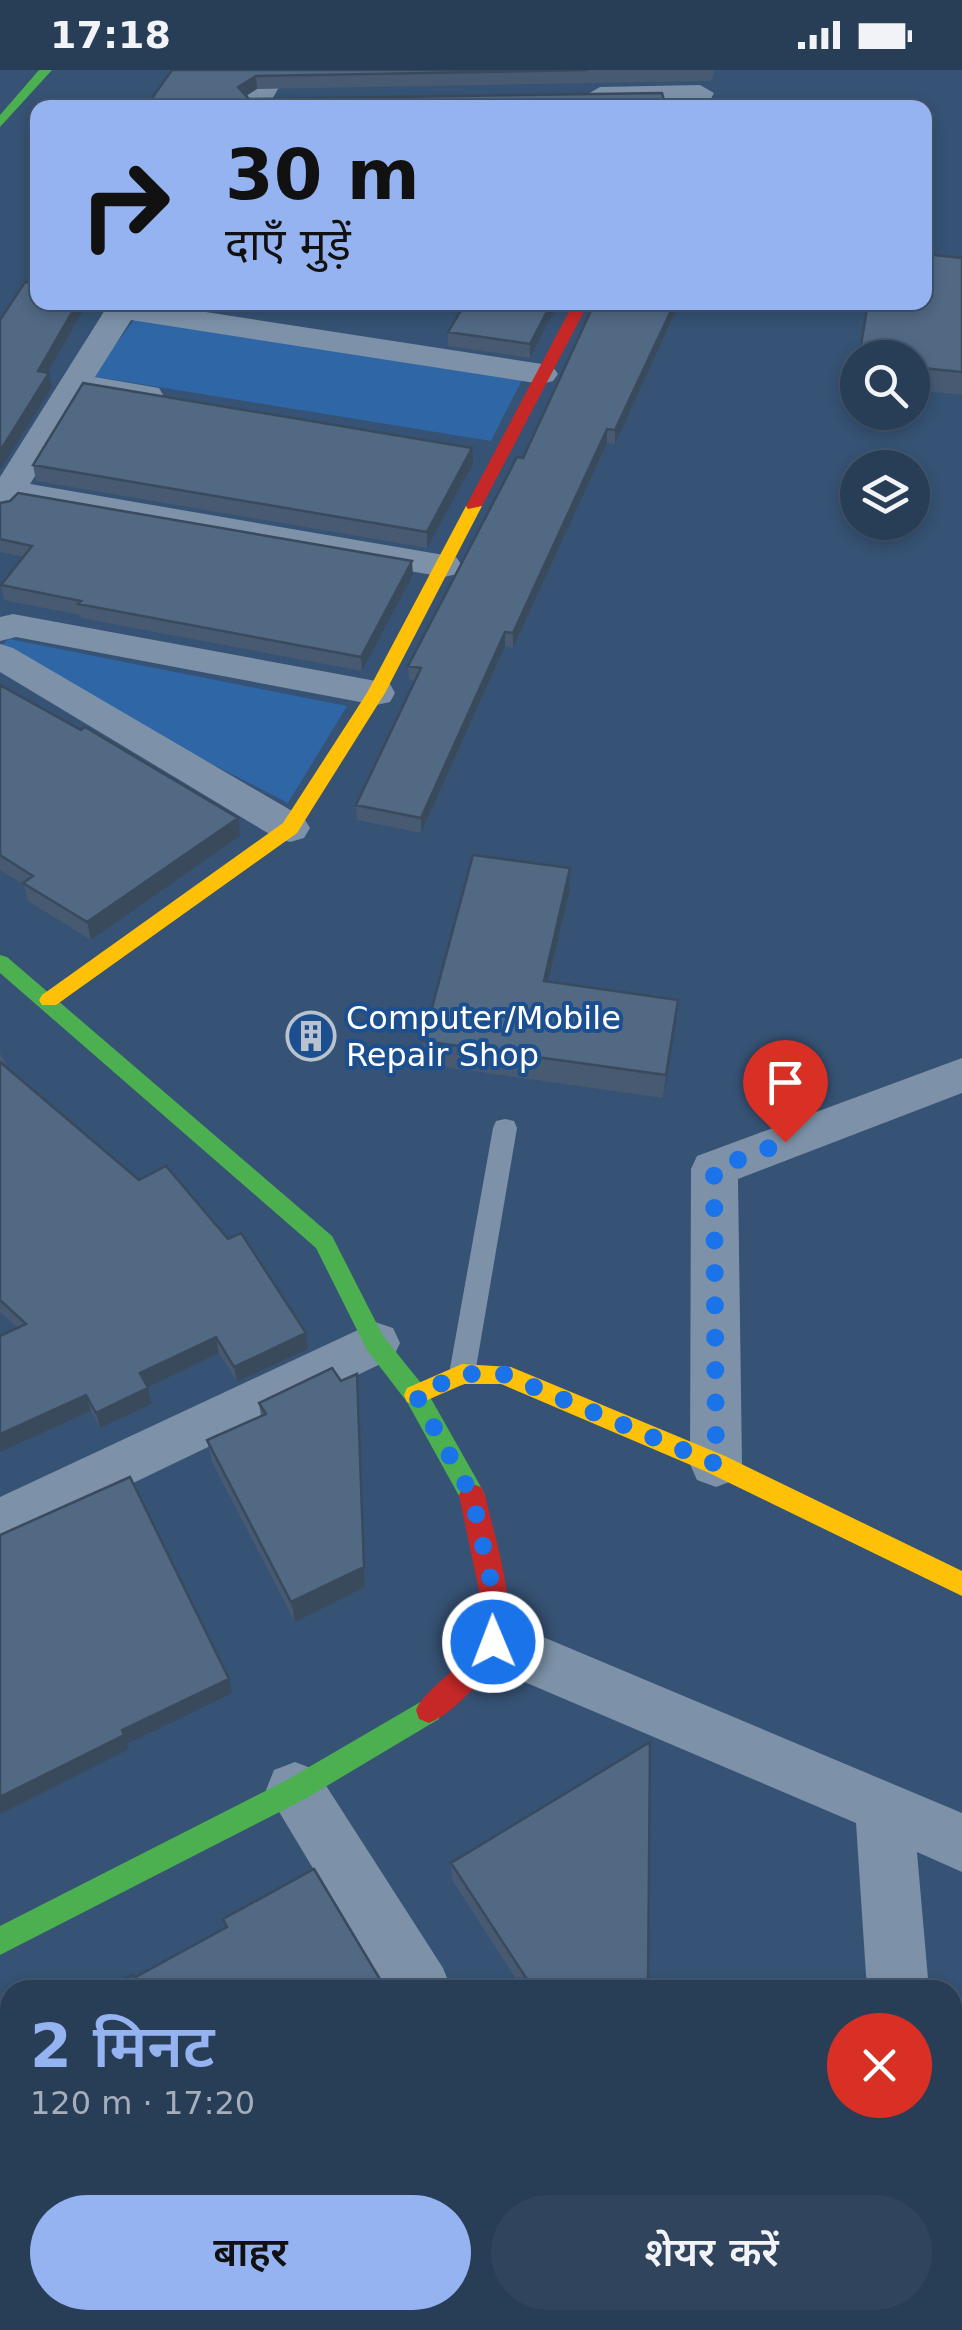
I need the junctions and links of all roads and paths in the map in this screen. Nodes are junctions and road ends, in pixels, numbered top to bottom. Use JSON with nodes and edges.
{"nodes":[{"id":1,"x":46,"y":70,"type":"edge"},
{"id":2,"x":276,"y":70,"type":"edge"},
{"id":3,"x":567,"y":96,"type":"edge"},
{"id":4,"x":257,"y":100,"type":"edge"},
{"id":5,"x":696,"y":100,"type":"edge"},
{"id":6,"x":0,"y":123,"type":"edge"},
{"id":7,"x":122,"y":310,"type":"edge"},
{"id":8,"x":149,"y":310,"type":"edge"},
{"id":9,"x":578,"y":310,"type":"edge"},
{"id":10,"x":542,"y":374,"type":"junction"},
{"id":11,"x":76,"y":384,"type":"junction"},
{"id":12,"x":172,"y":400,"type":"edge"},
{"id":13,"x":462,"y":448,"type":"edge"},
{"id":14,"x":501,"y":454,"type":"junction"},
{"id":15,"x":4,"y":498,"type":"edge"},
{"id":16,"x":444,"y":566,"type":"junction"},
{"id":17,"x":0,"y":630,"type":"edge"},
{"id":18,"x":0,"y":656,"type":"edge"},
{"id":19,"x":376,"y":693,"type":"junction"},
{"id":20,"x":290,"y":828,"type":"junction"},
{"id":21,"x":0,"y":962,"type":"edge"},
{"id":22,"x":49,"y":1000,"type":"junction"},
{"id":23,"x":962,"y":1076,"type":"edge"},
{"id":24,"x":506,"y":1128,"type":"dead end"},
{"id":25,"x":375,"y":1343,"type":"junction"},
{"id":26,"x":462,"y":1374,"type":"junction"},
{"id":27,"x":416,"y":1395,"type":"junction"},
{"id":28,"x":716,"y":1464,"type":"junction"},
{"id":29,"x":0,"y":1523,"type":"edge"},
{"id":30,"x":962,"y":1584,"type":"edge"},
{"id":31,"x":493,"y":1642,"type":"junction"},
{"id":32,"x":296,"y":1790,"type":"junction"},
{"id":33,"x":884,"y":1806,"type":"junction"},
{"id":34,"x":962,"y":1843,"type":"edge"},
{"id":35,"x":0,"y":1941,"type":"edge"},
{"id":36,"x":415,"y":1980,"type":"edge"},
{"id":37,"x":897,"y":1980,"type":"edge"}],
"edges":[{"from":1,"to":6,"type":"street"},
{"from":2,"to":4,"type":"street"},
{"from":3,"to":5,"type":"street"},
{"from":7,"to":11,"type":"street"},
{"from":8,"to":10,"type":"street"},
{"from":9,"to":10,"type":"street"},
{"from":10,"to":14,"type":"street"},
{"from":11,"to":12,"type":"street"},
{"from":11,"to":15,"type":"street"},
{"from":13,"to":14,"type":"street"},
{"from":14,"to":16,"type":"street"},
{"from":15,"to":16,"type":"street"},
{"from":16,"to":19,"type":"street"},
{"from":17,"to":19,"type":"street"},
{"from":18,"to":20,"type":"street"},
{"from":19,"to":20,"type":"street"},
{"from":20,"to":22,"type":"street"},
{"from":21,"to":22,"type":"street"},
{"from":22,"to":25,"type":"street"},
{"from":23,"to":28,"type":"street"},
{"from":24,"to":26,"type":"lane"},
{"from":25,"to":27,"type":"street"},
{"from":25,"to":29,"type":"street"},
{"from":26,"to":27,"type":"street"},
{"from":26,"to":28,"type":"street"},
{"from":27,"to":31,"type":"street"},
{"from":28,"to":30,"type":"street"},
{"from":31,"to":32,"type":"street"},
{"from":31,"to":33,"type":"street"},
{"from":32,"to":35,"type":"street"},
{"from":32,"to":36,"type":"street"},
{"from":33,"to":34,"type":"street"},
{"from":33,"to":37,"type":"street"}]}
